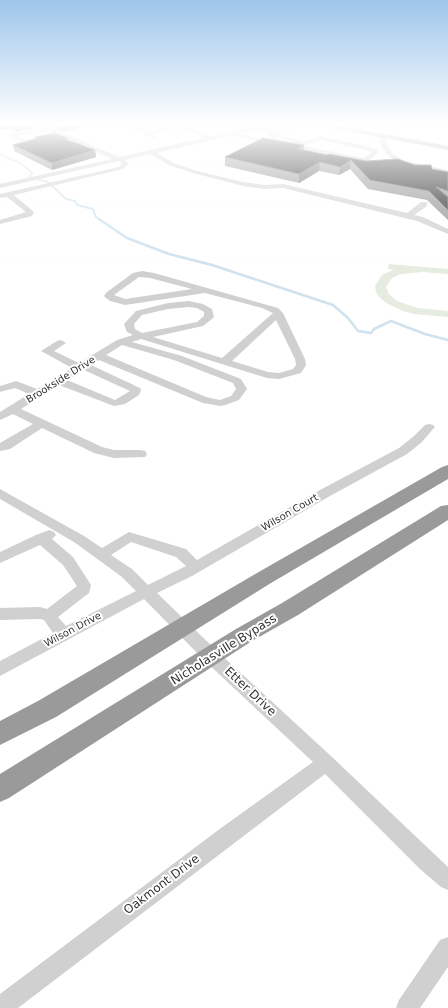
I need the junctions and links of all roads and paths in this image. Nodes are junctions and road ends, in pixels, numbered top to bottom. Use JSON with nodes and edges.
{"nodes":[{"id":1,"x":71,"y":170,"type":"edge"},
{"id":2,"x":111,"y":170,"type":"edge"},
{"id":3,"x":189,"y":170,"type":"edge"},
{"id":4,"x":0,"y":186,"type":"edge"},
{"id":5,"x":8,"y":194,"type":"junction"},
{"id":6,"x":0,"y":196,"type":"edge"},
{"id":7,"x":424,"y":204,"type":"dead end"},
{"id":8,"x":408,"y":216,"type":"junction"},
{"id":9,"x":0,"y":222,"type":"edge"},
{"id":10,"x":448,"y":232,"type":"edge"},
{"id":11,"x":205,"y":290,"type":"junction"},
{"id":12,"x":278,"y":313,"type":"junction"},
{"id":13,"x":141,"y":336,"type":"junction"},
{"id":14,"x":121,"y":342,"type":"junction"},
{"id":15,"x":61,"y":343,"type":"dead end"},
{"id":16,"x":99,"y":356,"type":"junction"},
{"id":17,"x":224,"y":362,"type":"junction"},
{"id":18,"x":82,"y":367,"type":"junction"},
{"id":19,"x":60,"y":381,"type":"junction"},
{"id":20,"x":0,"y":389,"type":"edge"},
{"id":21,"x":38,"y":394,"type":"junction"},
{"id":22,"x":13,"y":409,"type":"junction"},
{"id":23,"x":0,"y":417,"type":"edge"},
{"id":24,"x":41,"y":424,"type":"junction"},
{"id":25,"x":429,"y":427,"type":"dead end"},
{"id":26,"x":0,"y":447,"type":"edge"},
{"id":27,"x":141,"y":454,"type":"dead end"},
{"id":28,"x":448,"y":471,"type":"edge"},
{"id":29,"x":0,"y":493,"type":"edge"},
{"id":30,"x":448,"y":511,"type":"edge"},
{"id":31,"x":61,"y":529,"type":"junction"},
{"id":32,"x":41,"y":538,"type":"junction"},
{"id":33,"x":101,"y":555,"type":"junction"},
{"id":34,"x":0,"y":558,"type":"edge"},
{"id":35,"x":196,"y":567,"type":"junction"},
{"id":36,"x":146,"y":592,"type":"junction"},
{"id":37,"x":0,"y":614,"type":"edge"},
{"id":38,"x":49,"y":616,"type":"junction"},
{"id":39,"x":184,"y":628,"type":"junction"},
{"id":40,"x":64,"y":635,"type":"junction"},
{"id":41,"x":211,"y":656,"type":"junction"},
{"id":42,"x":0,"y":669,"type":"edge"},
{"id":43,"x":0,"y":734,"type":"edge"},
{"id":44,"x":326,"y":763,"type":"junction"},
{"id":45,"x":0,"y":789,"type":"edge"},
{"id":46,"x":448,"y":880,"type":"edge"},
{"id":47,"x":448,"y":948,"type":"edge"},
{"id":48,"x":0,"y":1008,"type":"edge"},
{"id":49,"x":407,"y":1008,"type":"edge"}],
"edges":[{"from":1,"to":4,"type":"street"},
{"from":2,"to":5,"type":"street"},
{"from":3,"to":8,"type":"street"},
{"from":5,"to":6,"type":"street"},
{"from":5,"to":9,"type":"street"},
{"from":7,"to":8,"type":"street"},
{"from":8,"to":10,"type":"street"},
{"from":11,"to":11,"type":"street"},
{"from":11,"to":12,"type":"street"},
{"from":12,"to":17,"type":"street"},
{"from":12,"to":17,"type":"street"},
{"from":13,"to":13,"type":"street","name":"Brookside Drive"},
{"from":13,"to":14,"type":"street","name":"Brookside Drive"},
{"from":13,"to":17,"type":"street"},
{"from":14,"to":16,"type":"street","name":"Brookside Drive"},
{"from":14,"to":16,"type":"street"},
{"from":15,"to":18,"type":"street"},
{"from":16,"to":18,"type":"street","name":"Brookside Drive"},
{"from":18,"to":19,"type":"street","name":"Brookside Drive"},
{"from":18,"to":19,"type":"street"},
{"from":19,"to":21,"type":"street","name":"Brookside Drive"},
{"from":20,"to":21,"type":"street"},
{"from":21,"to":22,"type":"street","name":"Brookside Drive"},
{"from":22,"to":23,"type":"street","name":"Brookside Drive"},
{"from":22,"to":24,"type":"street"},
{"from":24,"to":26,"type":"street"},
{"from":24,"to":27,"type":"street"},
{"from":25,"to":35,"type":"street","name":"Wilson Court"},
{"from":28,"to":39,"type":"highway"},
{"from":29,"to":31,"type":"street","name":"Etter Drive"},
{"from":30,"to":41,"type":"highway","name":"Nicholasville Bypass"},
{"from":31,"to":32,"type":"street"},
{"from":31,"to":33,"type":"street","name":"Etter Drive"},
{"from":32,"to":34,"type":"street"},
{"from":32,"to":38,"type":"street"},
{"from":33,"to":35,"type":"street"},
{"from":33,"to":36,"type":"street","name":"Etter Drive"},
{"from":35,"to":36,"type":"street","name":"Wilson Court"},
{"from":36,"to":39,"type":"street","name":"Etter Drive"},
{"from":36,"to":40,"type":"street","name":"Wilson Drive"},
{"from":37,"to":38,"type":"street"},
{"from":38,"to":40,"type":"street"},
{"from":39,"to":41,"type":"street","name":"Etter Drive"},
{"from":39,"to":43,"type":"highway"},
{"from":40,"to":42,"type":"street","name":"Wilson Drive"},
{"from":41,"to":44,"type":"street","name":"Etter Drive"},
{"from":41,"to":45,"type":"highway","name":"Nicholasville Bypass"},
{"from":44,"to":46,"type":"street","name":"Etter Drive"},
{"from":44,"to":48,"type":"street","name":"Oakmont Drive"},
{"from":47,"to":49,"type":"street"}]}
